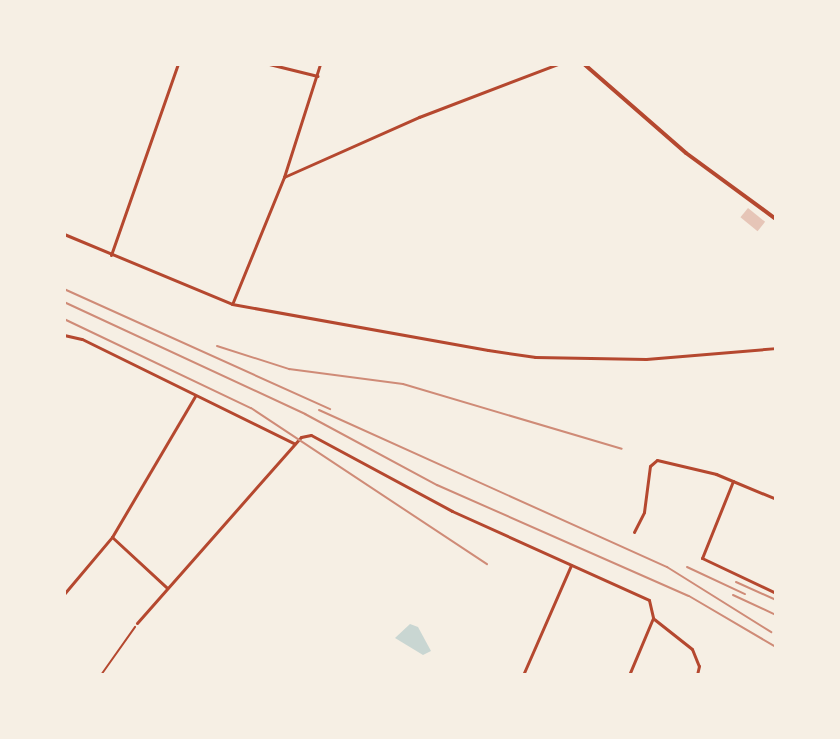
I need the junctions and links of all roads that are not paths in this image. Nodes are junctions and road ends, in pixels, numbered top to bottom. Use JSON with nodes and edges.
{"nodes":[{"id":1,"x":178,"y":64,"type":"edge"},
{"id":2,"x":269,"y":64,"type":"edge"},
{"id":3,"x":320,"y":64,"type":"edge"},
{"id":4,"x":558,"y":64,"type":"edge"},
{"id":5,"x":584,"y":64,"type":"edge"},
{"id":6,"x":318,"y":76,"type":"junction"},
{"id":7,"x":284,"y":177,"type":"junction"},
{"id":8,"x":776,"y":219,"type":"edge"},
{"id":9,"x":64,"y":234,"type":"edge"},
{"id":10,"x":111,"y":255,"type":"junction"},
{"id":11,"x":232,"y":304,"type":"junction"},
{"id":12,"x":64,"y":335,"type":"edge"},
{"id":13,"x":776,"y":348,"type":"edge"},
{"id":14,"x":195,"y":396,"type":"junction"},
{"id":15,"x":295,"y":444,"type":"junction"},
{"id":16,"x":733,"y":481,"type":"junction"},
{"id":17,"x":776,"y":499,"type":"edge"},
{"id":18,"x":634,"y":532,"type":"dead end"},
{"id":19,"x":112,"y":537,"type":"junction"},
{"id":20,"x":571,"y":564,"type":"junction"},
{"id":21,"x":167,"y":588,"type":"junction"},
{"id":22,"x":776,"y":593,"type":"edge"},
{"id":23,"x":64,"y":594,"type":"edge"},
{"id":24,"x":653,"y":618,"type":"junction"},
{"id":25,"x":137,"y":623,"type":"road end"},
{"id":26,"x":523,"y":675,"type":"edge"},
{"id":27,"x":629,"y":675,"type":"edge"},
{"id":28,"x":697,"y":675,"type":"edge"}],
"edges":[{"from":1,"to":10,"type":"street"},
{"from":2,"to":6,"type":"street"},
{"from":3,"to":6,"type":"street"},
{"from":4,"to":7,"type":"street"},
{"from":5,"to":8,"type":"street"},
{"from":6,"to":7,"type":"street"},
{"from":7,"to":11,"type":"street"},
{"from":9,"to":10,"type":"street"},
{"from":10,"to":11,"type":"street"},
{"from":11,"to":13,"type":"street"},
{"from":12,"to":14,"type":"street"},
{"from":14,"to":15,"type":"street"},
{"from":14,"to":19,"type":"street"},
{"from":15,"to":20,"type":"street"},
{"from":15,"to":21,"type":"street"},
{"from":16,"to":17,"type":"street"},
{"from":16,"to":18,"type":"street"},
{"from":16,"to":22,"type":"street"},
{"from":19,"to":21,"type":"street"},
{"from":19,"to":23,"type":"street"},
{"from":20,"to":24,"type":"street"},
{"from":20,"to":26,"type":"street"},
{"from":21,"to":25,"type":"street"},
{"from":24,"to":27,"type":"street"},
{"from":24,"to":28,"type":"street"}]}
